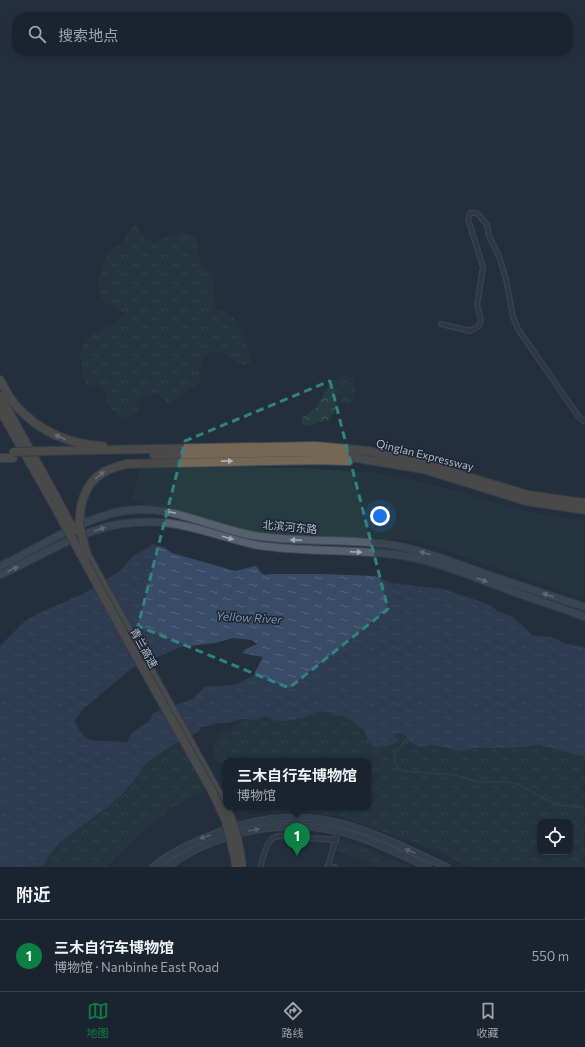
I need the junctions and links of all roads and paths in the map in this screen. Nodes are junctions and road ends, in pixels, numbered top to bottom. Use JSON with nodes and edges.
{"nodes":[{"id":1,"x":441,"y":324,"type":"dead end"},
{"id":2,"x":0,"y":380,"type":"edge"},
{"id":3,"x":0,"y":396,"type":"edge"},
{"id":4,"x":0,"y":410,"type":"edge"},
{"id":5,"x":0,"y":415,"type":"edge"},
{"id":6,"x":585,"y":422,"type":"edge"},
{"id":7,"x":20,"y":445,"type":"junction"},
{"id":8,"x":209,"y":448,"type":"junction"},
{"id":9,"x":0,"y":452,"type":"edge"},
{"id":10,"x":47,"y":454,"type":"junction"},
{"id":11,"x":13,"y":455,"type":"junction"},
{"id":12,"x":0,"y":458,"type":"edge"},
{"id":13,"x":385,"y":462,"type":"junction"},
{"id":14,"x":585,"y":503,"type":"edge"},
{"id":15,"x":585,"y":510,"type":"edge"},
{"id":16,"x":87,"y":555,"type":"junction"},
{"id":17,"x":0,"y":566,"type":"edge"},
{"id":18,"x":0,"y":575,"type":"edge"},
{"id":19,"x":585,"y":607,"type":"edge"},
{"id":20,"x":585,"y":617,"type":"edge"},
{"id":21,"x":223,"y":802,"type":"edge"},
{"id":22,"x":227,"y":810,"type":"edge"},
{"id":23,"x":338,"y":831,"type":"junction"},
{"id":24,"x":336,"y":840,"type":"junction"},
{"id":25,"x":328,"y":866,"type":"edge"},
{"id":26,"x":153,"y":867,"type":"edge"},
{"id":27,"x":168,"y":867,"type":"edge"},
{"id":28,"x":236,"y":867,"type":"edge"},
{"id":29,"x":242,"y":867,"type":"edge"},
{"id":30,"x":260,"y":867,"type":"edge"},
{"id":31,"x":335,"y":867,"type":"edge"},
{"id":32,"x":428,"y":867,"type":"edge"},
{"id":33,"x":446,"y":867,"type":"edge"}],
"edges":[{"from":1,"to":6,"type":"street"},
{"from":8,"to":2,"type":"highway","one_way":true},
{"from":3,"to":16,"type":"highway","bridge":true},
{"from":4,"to":7,"type":"highway"},
{"from":5,"to":7,"type":"highway"},
{"from":7,"to":28,"type":"highway","name":"青兰高速","bridge":true},
{"from":8,"to":10,"type":"highway"},
{"from":8,"to":14,"type":"highway","name":"Qinglan Expressway"},
{"from":9,"to":11,"type":"highway"},
{"from":10,"to":11,"type":"highway","bridge":true},
{"from":10,"to":13,"type":"highway"},
{"from":11,"to":12,"type":"highway"},
{"from":13,"to":15,"type":"highway","name":"Qinglan Expressway"},
{"from":16,"to":13,"type":"highway","one_way":true,"bridge":true},
{"from":16,"to":21,"type":"highway","name":"青兰高速"},
{"from":19,"to":17,"type":"main road","name":"北滨河东路","one_way":true},
{"from":18,"to":20,"type":"main road","name":"北滨河东路","one_way":true},
{"from":22,"to":29,"type":"highway","name":"青兰高速","bridge":true},
{"from":23,"to":24,"type":"street"},
{"from":27,"to":23,"type":"main road","one_way":true},
{"from":23,"to":32,"type":"main road"},
{"from":24,"to":25,"type":"street"},
{"from":24,"to":30,"type":"street"},
{"from":25,"to":31,"type":"street"},
{"from":33,"to":26,"type":"main road","one_way":true}]}
